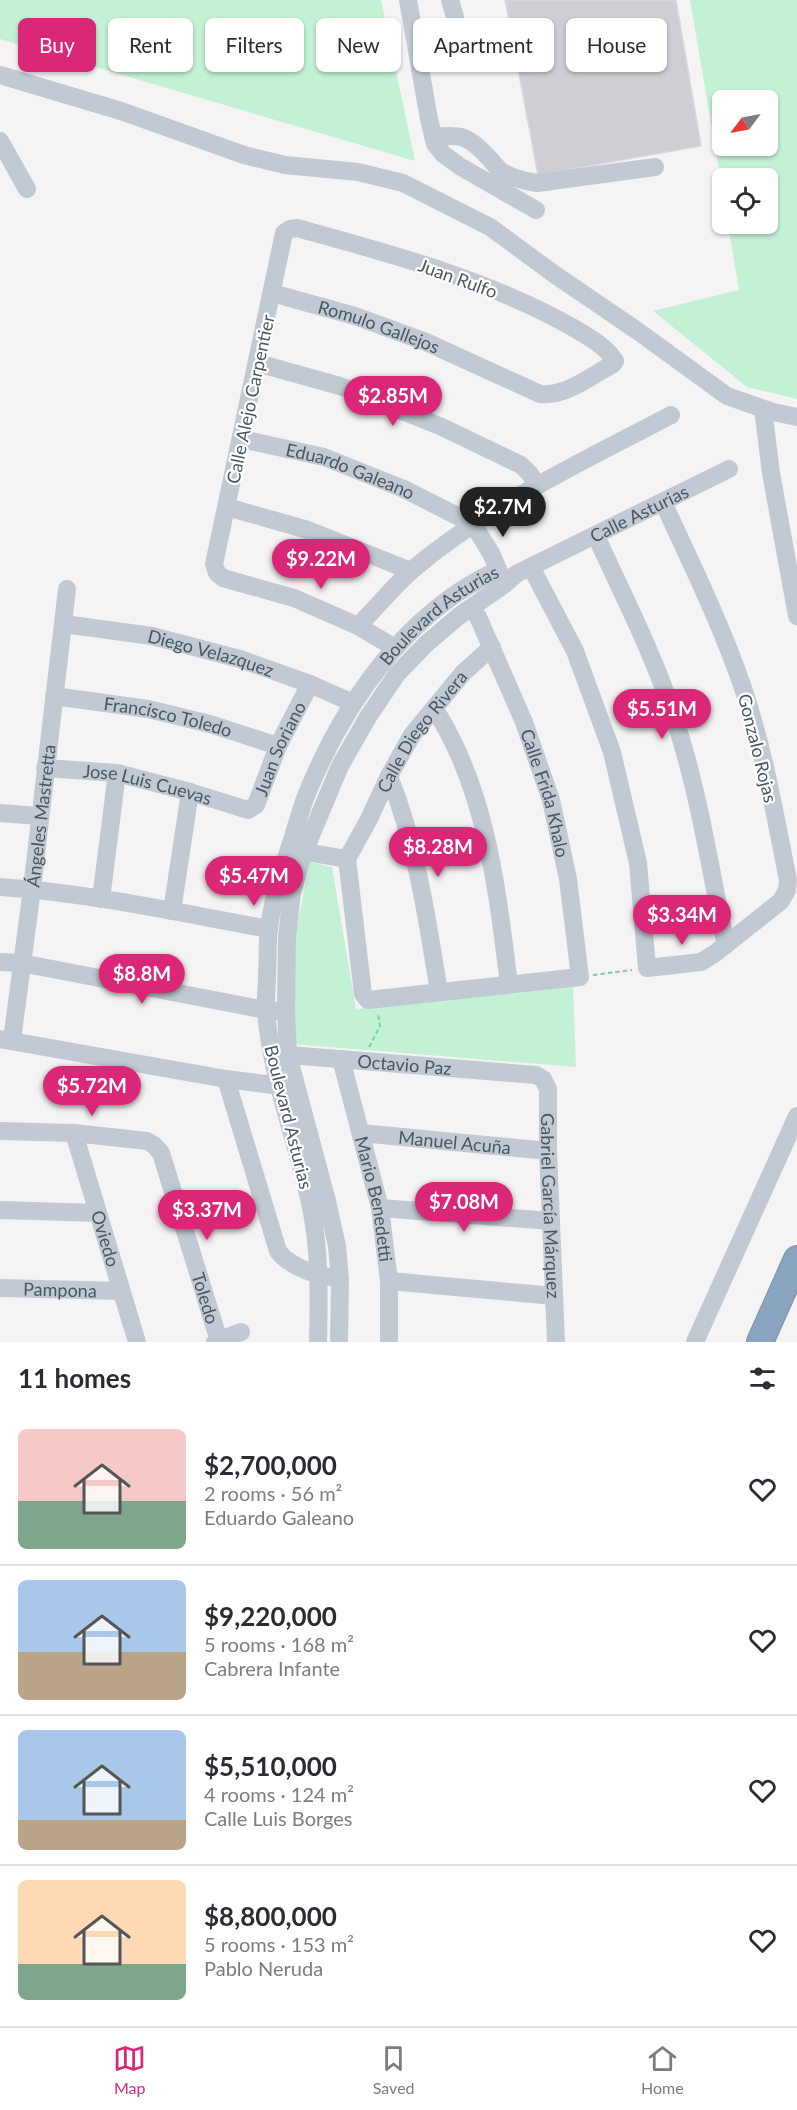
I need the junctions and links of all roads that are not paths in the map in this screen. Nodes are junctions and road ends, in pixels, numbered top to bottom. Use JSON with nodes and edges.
{"nodes":[{"id":1,"x":408,"y":0,"type":"edge"},
{"id":2,"x":0,"y":75,"type":"edge"},
{"id":3,"x":434,"y":137,"type":"junction"},
{"id":4,"x":0,"y":141,"type":"edge"},
{"id":5,"x":654,"y":166,"type":"dead end"},
{"id":6,"x":27,"y":189,"type":"dead end"},
{"id":7,"x":536,"y":210,"type":"dead end"},
{"id":8,"x":284,"y":233,"type":"joint"},
{"id":9,"x":272,"y":293,"type":"junction"},
{"id":10,"x":257,"y":363,"type":"junction"},
{"id":11,"x":613,"y":364,"type":"joint"},
{"id":12,"x":763,"y":408,"type":"junction"},
{"id":13,"x":671,"y":415,"type":"dead end"},
{"id":14,"x":797,"y":417,"type":"edge"},
{"id":15,"x":241,"y":439,"type":"junction"},
{"id":16,"x":729,"y":469,"type":"dead end"},
{"id":17,"x":537,"y":486,"type":"junction"},
{"id":18,"x":663,"y":502,"type":"junction"},
{"id":19,"x":228,"y":507,"type":"junction"},
{"id":20,"x":473,"y":524,"type":"junction"},
{"id":21,"x":596,"y":536,"type":"junction"},
{"id":22,"x":411,"y":571,"type":"junction"},
{"id":23,"x":512,"y":574,"type":"junction"},
{"id":24,"x":67,"y":589,"type":"dead end"},
{"id":25,"x":797,"y":616,"type":"edge"},
{"id":26,"x":478,"y":617,"type":"dead end"},
{"id":27,"x":64,"y":624,"type":"junction"},
{"id":28,"x":358,"y":626,"type":"junction"},
{"id":29,"x":492,"y":647,"type":"junction"},
{"id":30,"x":395,"y":648,"type":"junction"},
{"id":31,"x":310,"y":684,"type":"junction"},
{"id":32,"x":54,"y":696,"type":"junction"},
{"id":33,"x":353,"y":703,"type":"junction"},
{"id":34,"x":434,"y":708,"type":"junction"},
{"id":35,"x":278,"y":746,"type":"junction"},
{"id":36,"x":45,"y":768,"type":"junction"},
{"id":37,"x":117,"y":773,"type":"junction"},
{"id":38,"x":389,"y":776,"type":"junction"},
{"id":39,"x":190,"y":792,"type":"junction"},
{"id":40,"x":246,"y":810,"type":"joint"},
{"id":41,"x":0,"y":813,"type":"edge"},
{"id":42,"x":39,"y":816,"type":"junction"},
{"id":43,"x":296,"y":851,"type":"junction"},
{"id":44,"x":347,"y":859,"type":"junction"},
{"id":45,"x":0,"y":887,"type":"edge"},
{"id":46,"x":32,"y":889,"type":"junction"},
{"id":47,"x":101,"y":899,"type":"junction"},
{"id":48,"x":172,"y":911,"type":"junction"},
{"id":49,"x":269,"y":929,"type":"junction"},
{"id":50,"x":726,"y":945,"type":"junction"},
{"id":51,"x":0,"y":962,"type":"edge"},
{"id":52,"x":21,"y":963,"type":"junction"},
{"id":53,"x":509,"y":984,"type":"junction"},
{"id":54,"x":439,"y":992,"type":"junction"},
{"id":55,"x":266,"y":1010,"type":"junction"},
{"id":56,"x":286,"y":1011,"type":"junction"},
{"id":57,"x":6,"y":1040,"type":"edge"},
{"id":58,"x":280,"y":1054,"type":"junction"},
{"id":59,"x":340,"y":1059,"type":"junction"},
{"id":60,"x":536,"y":1075,"type":"joint"},
{"id":61,"x":226,"y":1079,"type":"junction"},
{"id":62,"x":278,"y":1086,"type":"junction"},
{"id":63,"x":297,"y":1087,"type":"junction"},
{"id":64,"x":797,"y":1116,"type":"edge"},
{"id":65,"x":0,"y":1122,"type":"edge"},
{"id":66,"x":0,"y":1131,"type":"edge"},
{"id":67,"x":40,"y":1132,"type":"junction"},
{"id":68,"x":74,"y":1133,"type":"junction"},
{"id":69,"x":361,"y":1134,"type":"junction"},
{"id":70,"x":548,"y":1151,"type":"junction"},
{"id":71,"x":380,"y":1208,"type":"junction"},
{"id":72,"x":0,"y":1210,"type":"edge"},
{"id":73,"x":98,"y":1213,"type":"junction"},
{"id":74,"x":551,"y":1221,"type":"junction"},
{"id":75,"x":797,"y":1259,"type":"edge"},
{"id":76,"x":320,"y":1275,"type":"junction"},
{"id":77,"x":340,"y":1280,"type":"junction"},
{"id":78,"x":389,"y":1281,"type":"junction"},
{"id":79,"x":0,"y":1288,"type":"edge"},
{"id":80,"x":121,"y":1291,"type":"junction"},
{"id":81,"x":554,"y":1296,"type":"junction"},
{"id":82,"x":241,"y":1332,"type":"dead end"},
{"id":83,"x":217,"y":1341,"type":"edge"},
{"id":84,"x":136,"y":1342,"type":"edge"},
{"id":85,"x":318,"y":1342,"type":"edge"},
{"id":86,"x":339,"y":1342,"type":"edge"},
{"id":87,"x":389,"y":1342,"type":"edge"},
{"id":88,"x":556,"y":1342,"type":"edge"},
{"id":89,"x":695,"y":1342,"type":"edge"},
{"id":90,"x":760,"y":1342,"type":"edge"}],
"edges":[{"from":1,"to":3,"type":"street"},
{"from":2,"to":12,"type":"street"},
{"from":3,"to":5,"type":"street"},
{"from":3,"to":7,"type":"street"},
{"from":4,"to":6,"type":"street"},
{"from":8,"to":9,"type":"street","name":"Calle Alejo Carpentier"},
{"from":8,"to":11,"type":"street","name":"Juan Rulfo"},
{"from":9,"to":10,"type":"street","name":"Calle Alejo Carpentier"},
{"from":9,"to":11,"type":"street","name":"Romulo Gallejos"},
{"from":10,"to":15,"type":"street","name":"Calle Alejo Carpentier"},
{"from":10,"to":17,"type":"street"},
{"from":12,"to":14,"type":"street"},
{"from":12,"to":25,"type":"street"},
{"from":13,"to":17,"type":"street"},
{"from":15,"to":19,"type":"street","name":"Calle Alejo Carpentier"},
{"from":15,"to":20,"type":"street","name":"Eduardo Galeano"},
{"from":16,"to":18,"type":"street","name":"Calle Asturias"},
{"from":17,"to":20,"type":"street"},
{"from":18,"to":21,"type":"street","name":"Calle Asturias"},
{"from":18,"to":50,"type":"street","name":"Gonzalo Rojas"},
{"from":19,"to":22,"type":"street"},
{"from":19,"to":28,"type":"street","name":"Calle Alejo Carpentier"},
{"from":20,"to":22,"type":"street"},
{"from":20,"to":23,"type":"street"},
{"from":21,"to":23,"type":"street","name":"Calle Asturias"},
{"from":21,"to":50,"type":"street"},
{"from":22,"to":28,"type":"street"},
{"from":23,"to":30,"type":"street","name":"Boulevard Asturias"},
{"from":23,"to":43,"type":"street","name":"Boulevard Asturias"},
{"from":23,"to":50,"type":"street","name":"Gonzalo Rojas"},
{"from":24,"to":27,"type":"street","name":"Ángeles Mastretta"},
{"from":26,"to":29,"type":"street","name":"Calle Frida Khalo"},
{"from":27,"to":31,"type":"street","name":"Diego Velazquez"},
{"from":27,"to":32,"type":"street","name":"Ángeles Mastretta"},
{"from":28,"to":30,"type":"street"},
{"from":29,"to":34,"type":"street","name":"Calle Diego Rivera"},
{"from":29,"to":53,"type":"street","name":"Calle Frida Khalo"},
{"from":30,"to":33,"type":"street","name":"Boulevard Asturias"},
{"from":31,"to":33,"type":"street","name":"Diego Velazquez"},
{"from":31,"to":35,"type":"street","name":"Juan Soriano"},
{"from":32,"to":35,"type":"street","name":"Francisco Toledo"},
{"from":32,"to":36,"type":"street","name":"Ángeles Mastretta"},
{"from":33,"to":43,"type":"street","name":"Boulevard Asturias"},
{"from":34,"to":38,"type":"street","name":"Calle Diego Rivera"},
{"from":34,"to":53,"type":"street"},
{"from":35,"to":40,"type":"street","name":"Juan Soriano"},
{"from":36,"to":37,"type":"street","name":"Jose Luis Cuevas"},
{"from":36,"to":42,"type":"street","name":"Ángeles Mastretta"},
{"from":37,"to":39,"type":"street","name":"Jose Luis Cuevas"},
{"from":37,"to":47,"type":"street"},
{"from":38,"to":44,"type":"street","name":"Calle Diego Rivera"},
{"from":38,"to":54,"type":"street"},
{"from":39,"to":40,"type":"street","name":"Jose Luis Cuevas"},
{"from":39,"to":48,"type":"street"},
{"from":41,"to":42,"type":"street"},
{"from":42,"to":46,"type":"street","name":"Ángeles Mastretta"},
{"from":43,"to":44,"type":"street"},
{"from":43,"to":49,"type":"street","name":"Boulevard Asturias"},
{"from":43,"to":56,"type":"street","name":"Boulevard Asturias"},
{"from":44,"to":54,"type":"street"},
{"from":45,"to":46,"type":"street"},
{"from":46,"to":47,"type":"street"},
{"from":46,"to":52,"type":"street","name":"Ángeles Mastretta"},
{"from":47,"to":48,"type":"street"},
{"from":48,"to":49,"type":"street"},
{"from":49,"to":55,"type":"street","name":"Boulevard Asturias"},
{"from":51,"to":52,"type":"street"},
{"from":52,"to":55,"type":"street"},
{"from":52,"to":57,"type":"street","name":"Ángeles Mastretta"},
{"from":53,"to":54,"type":"street"},
{"from":55,"to":56,"type":"street"},
{"from":55,"to":58,"type":"street","name":"Boulevard Asturias"},
{"from":56,"to":58,"type":"street","name":"Boulevard Asturias"},
{"from":57,"to":61,"type":"street"},
{"from":58,"to":59,"type":"street","name":"Octavio Paz"},
{"from":58,"to":62,"type":"street","name":"Boulevard Asturias"},
{"from":58,"to":63,"type":"street","name":"Boulevard Asturias"},
{"from":59,"to":60,"type":"street","name":"Octavio Paz"},
{"from":59,"to":69,"type":"street","name":"Mario Benedetti"},
{"from":60,"to":70,"type":"street","name":"Gabriel García Márquez"},
{"from":61,"to":62,"type":"street"},
{"from":61,"to":76,"type":"street"},
{"from":62,"to":63,"type":"street"},
{"from":62,"to":76,"type":"street","name":"Boulevard Asturias"},
{"from":63,"to":77,"type":"street","name":"Boulevard Asturias"},
{"from":64,"to":89,"type":"street"},
{"from":65,"to":67,"type":"street"},
{"from":66,"to":67,"type":"street"},
{"from":67,"to":68,"type":"street"},
{"from":68,"to":73,"type":"street","name":"Oviedo"},
{"from":68,"to":83,"type":"street","name":"Toledo"},
{"from":69,"to":70,"type":"street","name":"Manuel Acuña"},
{"from":69,"to":71,"type":"street","name":"Mario Benedetti"},
{"from":70,"to":74,"type":"street","name":"Gabriel García Márquez"},
{"from":71,"to":74,"type":"street"},
{"from":71,"to":78,"type":"street","name":"Mario Benedetti"},
{"from":72,"to":73,"type":"street"},
{"from":73,"to":80,"type":"street","name":"Oviedo"},
{"from":74,"to":81,"type":"street","name":"Gabriel García Márquez"},
{"from":75,"to":90,"type":"highway"},
{"from":76,"to":77,"type":"street"},
{"from":76,"to":85,"type":"street","name":"Boulevard Asturias"},
{"from":77,"to":86,"type":"street","name":"Boulevard Asturias"},
{"from":78,"to":81,"type":"street"},
{"from":78,"to":87,"type":"street","name":"Mario Benedetti"},
{"from":79,"to":80,"type":"street","name":"Pampona"},
{"from":80,"to":84,"type":"street","name":"Oviedo"},
{"from":81,"to":88,"type":"street","name":"Gabriel García Márquez"},
{"from":82,"to":83,"type":"street"}]}
